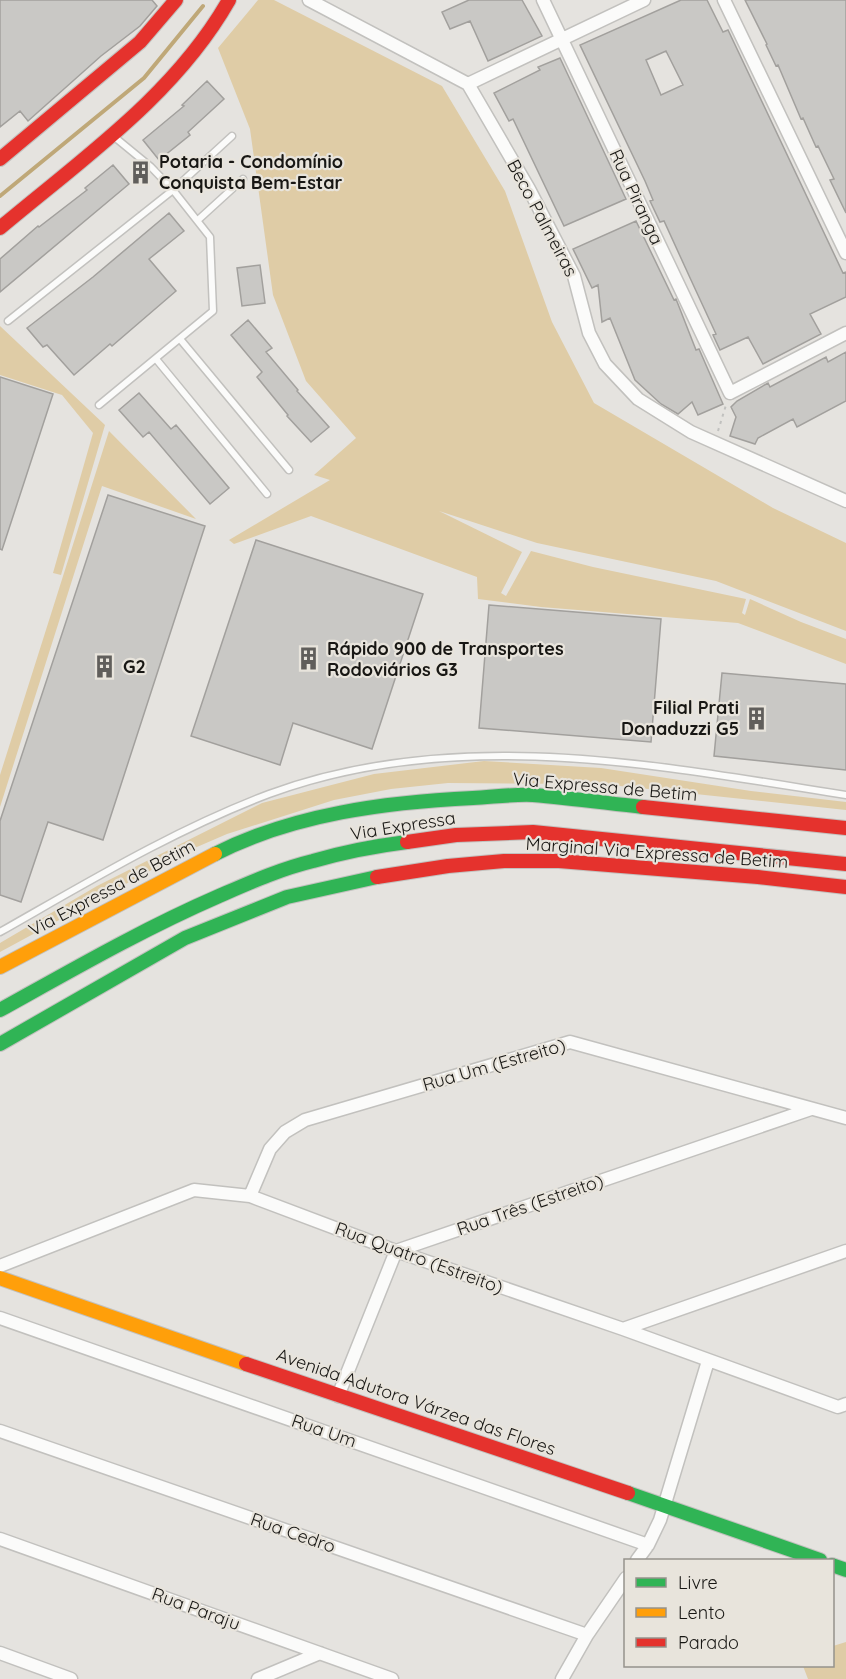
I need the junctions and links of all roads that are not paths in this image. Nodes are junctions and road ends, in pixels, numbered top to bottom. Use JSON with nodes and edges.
{"nodes":[{"id":1,"x":176,"y":0,"type":"edge"},
{"id":2,"x":229,"y":0,"type":"edge"},
{"id":3,"x":309,"y":0,"type":"edge"},
{"id":4,"x":543,"y":0,"type":"edge"},
{"id":5,"x":644,"y":0,"type":"edge"},
{"id":6,"x":724,"y":0,"type":"edge"},
{"id":7,"x":562,"y":39,"type":"junction"},
{"id":8,"x":468,"y":84,"type":"junction"},
{"id":9,"x":112,"y":134,"type":"junction"},
{"id":10,"x":232,"y":136,"type":"dead end"},
{"id":11,"x":0,"y":159,"type":"edge"},
{"id":12,"x":243,"y":179,"type":"dead end"},
{"id":13,"x":173,"y":190,"type":"junction"},
{"id":14,"x":198,"y":220,"type":"junction"},
{"id":15,"x":0,"y":228,"type":"edge"},
{"id":16,"x":846,"y":253,"type":"edge"},
{"id":17,"x":8,"y":321,"type":"dead end"},
{"id":18,"x":846,"y":333,"type":"edge"},
{"id":19,"x":180,"y":339,"type":"junction"},
{"id":20,"x":156,"y":359,"type":"junction"},
{"id":21,"x":99,"y":405,"type":"dead end"},
{"id":22,"x":289,"y":470,"type":"dead end"},
{"id":23,"x":267,"y":494,"type":"dead end"},
{"id":24,"x":846,"y":501,"type":"edge"},
{"id":25,"x":846,"y":795,"type":"edge"},
{"id":26,"x":846,"y":828,"type":"edge"},
{"id":27,"x":846,"y":864,"type":"edge"},
{"id":28,"x":846,"y":887,"type":"edge"},
{"id":29,"x":0,"y":932,"type":"edge"},
{"id":30,"x":0,"y":967,"type":"edge"},
{"id":31,"x":0,"y":1010,"type":"edge"},
{"id":32,"x":0,"y":1044,"type":"edge"},
{"id":33,"x":811,"y":1109,"type":"junction"},
{"id":34,"x":846,"y":1118,"type":"edge"},
{"id":35,"x":250,"y":1196,"type":"junction"},
{"id":36,"x":396,"y":1251,"type":"junction"},
{"id":37,"x":846,"y":1251,"type":"edge"},
{"id":38,"x":0,"y":1266,"type":"edge"},
{"id":39,"x":0,"y":1278,"type":"edge"},
{"id":40,"x":0,"y":1318,"type":"edge"},
{"id":41,"x":623,"y":1329,"type":"junction"},
{"id":42,"x":708,"y":1361,"type":"junction"},
{"id":43,"x":338,"y":1396,"type":"junction"},
{"id":44,"x":842,"y":1405,"type":"edge"},
{"id":45,"x":0,"y":1431,"type":"edge"},
{"id":46,"x":663,"y":1505,"type":"junction"},
{"id":47,"x":0,"y":1539,"type":"edge"},
{"id":48,"x":648,"y":1545,"type":"junction"},
{"id":49,"x":638,"y":1559,"type":"edge"},
{"id":50,"x":817,"y":1559,"type":"edge"},
{"id":51,"x":624,"y":1581,"type":"edge"},
{"id":52,"x":586,"y":1635,"type":"junction"},
{"id":53,"x":0,"y":1653,"type":"edge"},
{"id":54,"x":320,"y":1653,"type":"junction"},
{"id":55,"x":383,"y":1678,"type":"edge"},
{"id":56,"x":71,"y":1679,"type":"edge"},
{"id":57,"x":258,"y":1679,"type":"edge"},
{"id":58,"x":562,"y":1679,"type":"edge"}],
"edges":[{"from":1,"to":11,"type":"main road"},
{"from":2,"to":9,"type":"main road"},
{"from":3,"to":8,"type":"street"},
{"from":4,"to":7,"type":"street","name":"Rua Piranga"},
{"from":5,"to":7,"type":"street"},
{"from":6,"to":16,"type":"street"},
{"from":7,"to":8,"type":"street"},
{"from":7,"to":18,"type":"street","name":"Rua Piranga"},
{"from":8,"to":24,"type":"street","name":"Beco Palmeiras"},
{"from":9,"to":13,"type":"lane"},
{"from":9,"to":15,"type":"main road"},
{"from":10,"to":13,"type":"lane"},
{"from":12,"to":14,"type":"lane"},
{"from":13,"to":14,"type":"lane"},
{"from":13,"to":17,"type":"lane"},
{"from":14,"to":19,"type":"lane"},
{"from":19,"to":20,"type":"lane"},
{"from":19,"to":22,"type":"lane"},
{"from":20,"to":21,"type":"lane"},
{"from":20,"to":23,"type":"lane"},
{"from":25,"to":29,"type":"lane"},
{"from":26,"to":30,"type":"main road","name":"Via Expressa de Betim"},
{"from":27,"to":31,"type":"main road","name":"Via Expressa"},
{"from":28,"to":32,"type":"main road","name":"Marginal Via Expressa de Betim"},
{"from":33,"to":34,"type":"street","name":"Rua Um (Estreito)"},
{"from":33,"to":35,"type":"street","name":"Rua Um (Estreito)"},
{"from":33,"to":36,"type":"street","name":"Rua Três (Estreito)"},
{"from":35,"to":36,"type":"street","name":"Rua Quatro (Estreito)"},
{"from":35,"to":38,"type":"street","name":"Rua Quatro (Estreito)"},
{"from":36,"to":41,"type":"street","name":"Rua Quatro (Estreito)"},
{"from":36,"to":43,"type":"street"},
{"from":37,"to":41,"type":"street"},
{"from":39,"to":43,"type":"main road","name":"Avenida Adutora Várzea das Flores"},
{"from":40,"to":48,"type":"street","name":"Rua Um"},
{"from":41,"to":42,"type":"street","name":"Rua Quatro (Estreito)"},
{"from":42,"to":44,"type":"street","name":"Rua Quatro (Estreito)"},
{"from":42,"to":46,"type":"street"},
{"from":43,"to":46,"type":"main road","name":"Avenida Adutora Várzea das Flores"},
{"from":45,"to":52,"type":"street","name":"Rua Cedro"},
{"from":46,"to":48,"type":"street"},
{"from":46,"to":50,"type":"main road","name":"Avenida Adutora Várzea das Flores"},
{"from":47,"to":54,"type":"street","name":"Rua Paraju"},
{"from":48,"to":49,"type":"street"},
{"from":51,"to":52,"type":"street"},
{"from":52,"to":58,"type":"street"},
{"from":53,"to":56,"type":"street"},
{"from":54,"to":55,"type":"street","name":"Rua Paraju"},
{"from":54,"to":57,"type":"street"}]}
